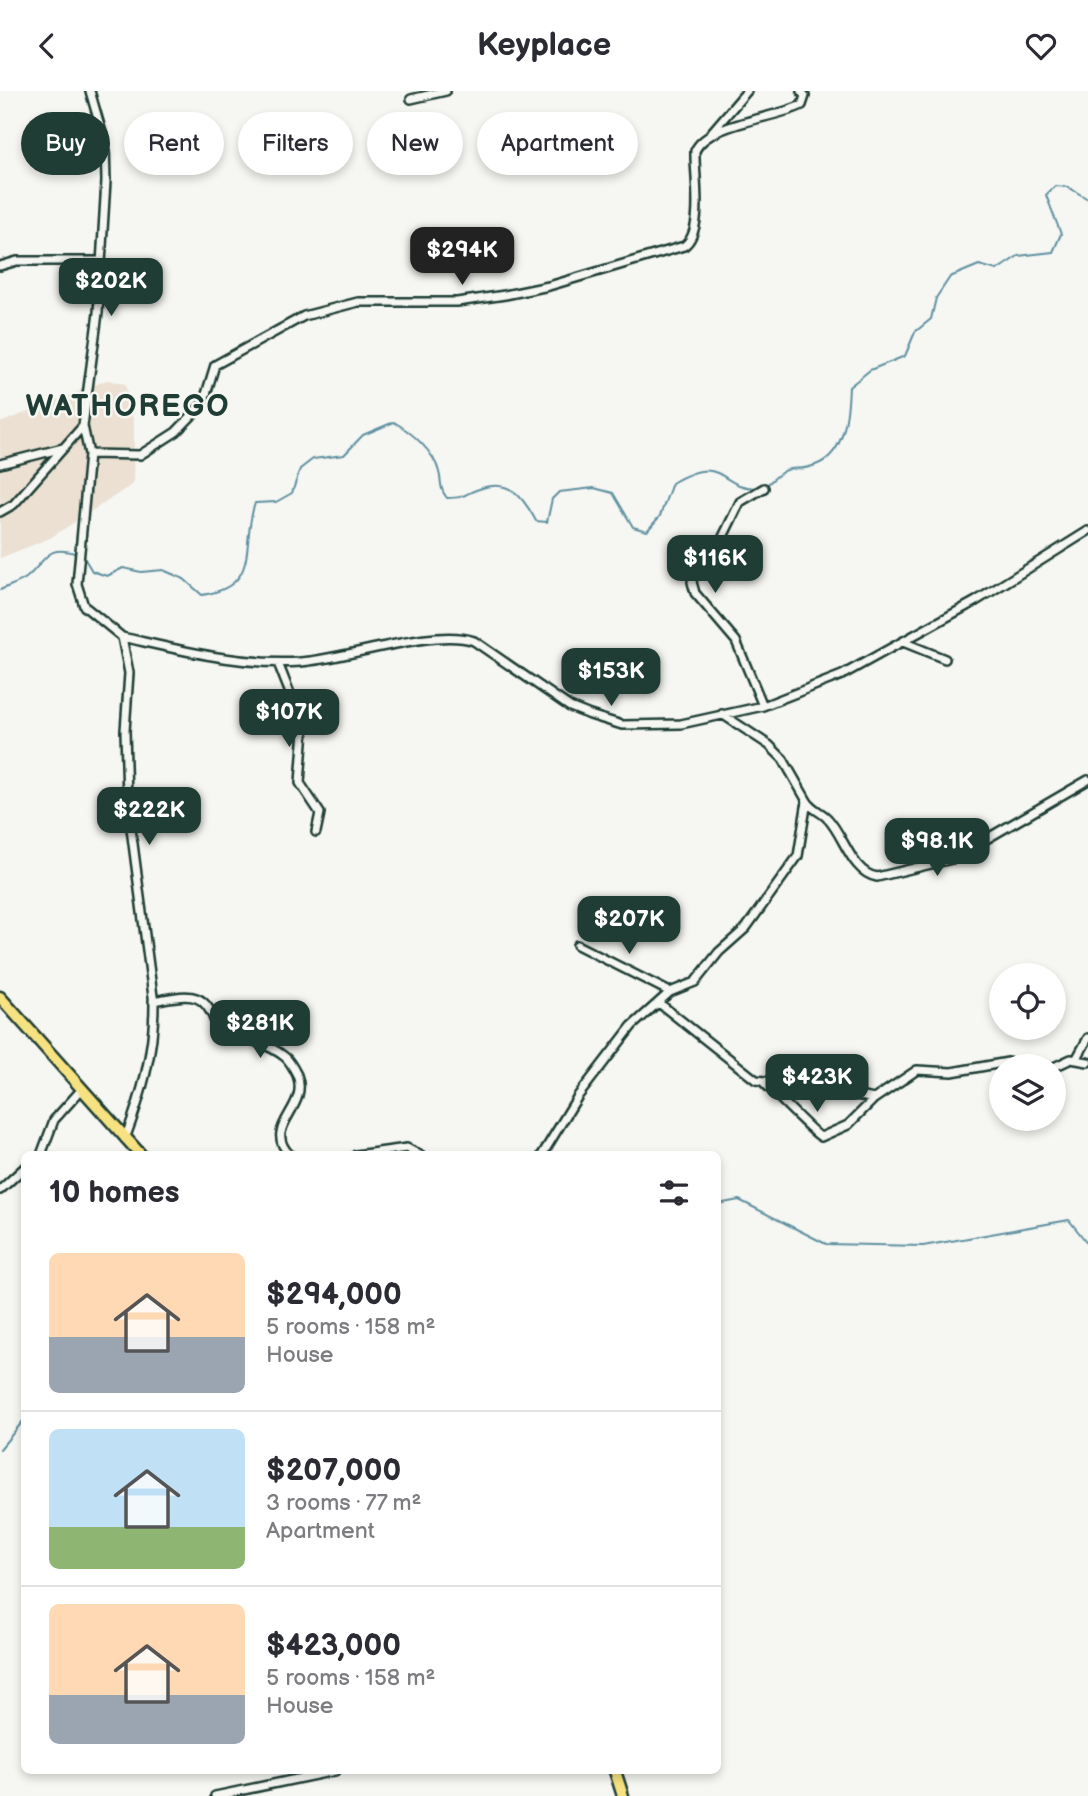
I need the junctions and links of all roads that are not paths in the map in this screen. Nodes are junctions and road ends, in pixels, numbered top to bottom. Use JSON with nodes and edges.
{"nodes":[{"id":1,"x":90,"y":91,"type":"edge"},
{"id":2,"x":446,"y":91,"type":"edge"},
{"id":3,"x":747,"y":91,"type":"edge"},
{"id":4,"x":802,"y":91,"type":"edge"},
{"id":5,"x":411,"y":99,"type":"dead end"},
{"id":6,"x":711,"y":132,"type":"junction"},
{"id":7,"x":101,"y":261,"type":"junction"},
{"id":8,"x":0,"y":266,"type":"edge"},
{"id":9,"x":83,"y":426,"type":"junction"},
{"id":10,"x":63,"y":448,"type":"junction"},
{"id":11,"x":89,"y":454,"type":"junction"},
{"id":12,"x":0,"y":464,"type":"edge"},
{"id":13,"x":764,"y":488,"type":"dead end"},
{"id":14,"x":0,"y":512,"type":"edge"},
{"id":15,"x":1088,"y":531,"type":"edge"},
{"id":16,"x":121,"y":637,"type":"junction"},
{"id":17,"x":902,"y":642,"type":"junction"},
{"id":18,"x":945,"y":659,"type":"dead end"},
{"id":19,"x":278,"y":663,"type":"junction"},
{"id":20,"x":763,"y":706,"type":"junction"},
{"id":21,"x":722,"y":714,"type":"junction"},
{"id":22,"x":1088,"y":780,"type":"edge"},
{"id":23,"x":807,"y":801,"type":"junction"},
{"id":24,"x":316,"y":832,"type":"dead end"},
{"id":25,"x":577,"y":945,"type":"dead end"},
{"id":26,"x":670,"y":992,"type":"junction"},
{"id":27,"x":0,"y":997,"type":"edge"},
{"id":28,"x":153,"y":1001,"type":"junction"},
{"id":29,"x":659,"y":1003,"type":"junction"},
{"id":30,"x":1088,"y":1038,"type":"edge"},
{"id":31,"x":1077,"y":1058,"type":"junction"},
{"id":32,"x":1066,"y":1062,"type":"edge"},
{"id":33,"x":1088,"y":1062,"type":"edge"},
{"id":34,"x":989,"y":1065,"type":"edge"},
{"id":35,"x":762,"y":1081,"type":"junction"},
{"id":36,"x":81,"y":1090,"type":"junction"},
{"id":37,"x":874,"y":1099,"type":"junction"},
{"id":38,"x":125,"y":1139,"type":"junction"},
{"id":39,"x":42,"y":1151,"type":"edge"},
{"id":40,"x":137,"y":1151,"type":"edge"},
{"id":41,"x":286,"y":1151,"type":"edge"},
{"id":42,"x":385,"y":1151,"type":"edge"},
{"id":43,"x":413,"y":1151,"type":"edge"},
{"id":44,"x":544,"y":1151,"type":"edge"},
{"id":45,"x":21,"y":1171,"type":"edge"},
{"id":46,"x":0,"y":1190,"type":"edge"},
{"id":47,"x":321,"y":1774,"type":"edge"},
{"id":48,"x":616,"y":1774,"type":"edge"},
{"id":49,"x":215,"y":1796,"type":"edge"},
{"id":50,"x":623,"y":1796,"type":"edge"}],
"edges":[{"from":1,"to":7,"type":"street"},
{"from":2,"to":5,"type":"street"},
{"from":3,"to":6,"type":"street"},
{"from":4,"to":6,"type":"street"},
{"from":6,"to":11,"type":"street"},
{"from":7,"to":8,"type":"street"},
{"from":7,"to":9,"type":"street"},
{"from":9,"to":10,"type":"street"},
{"from":9,"to":11,"type":"street"},
{"from":10,"to":12,"type":"street"},
{"from":10,"to":14,"type":"street"},
{"from":11,"to":16,"type":"street"},
{"from":13,"to":20,"type":"street"},
{"from":15,"to":17,"type":"street"},
{"from":16,"to":19,"type":"street"},
{"from":16,"to":28,"type":"street"},
{"from":17,"to":18,"type":"street"},
{"from":17,"to":20,"type":"street"},
{"from":19,"to":21,"type":"street"},
{"from":19,"to":24,"type":"street"},
{"from":20,"to":21,"type":"street"},
{"from":21,"to":23,"type":"street"},
{"from":22,"to":23,"type":"street"},
{"from":23,"to":26,"type":"street"},
{"from":25,"to":26,"type":"street"},
{"from":26,"to":29,"type":"street"},
{"from":27,"to":36,"type":"main road"},
{"from":28,"to":38,"type":"street"},
{"from":28,"to":41,"type":"street"},
{"from":29,"to":35,"type":"street"},
{"from":29,"to":44,"type":"street"},
{"from":30,"to":31,"type":"street"},
{"from":31,"to":32,"type":"street"},
{"from":31,"to":33,"type":"street"},
{"from":34,"to":37,"type":"street"},
{"from":35,"to":37,"type":"street"},
{"from":35,"to":37,"type":"street"},
{"from":36,"to":38,"type":"main road"},
{"from":36,"to":39,"type":"street"},
{"from":38,"to":40,"type":"main road"},
{"from":42,"to":43,"type":"street"},
{"from":45,"to":46,"type":"street"},
{"from":47,"to":49,"type":"street"},
{"from":48,"to":50,"type":"main road"}]}
